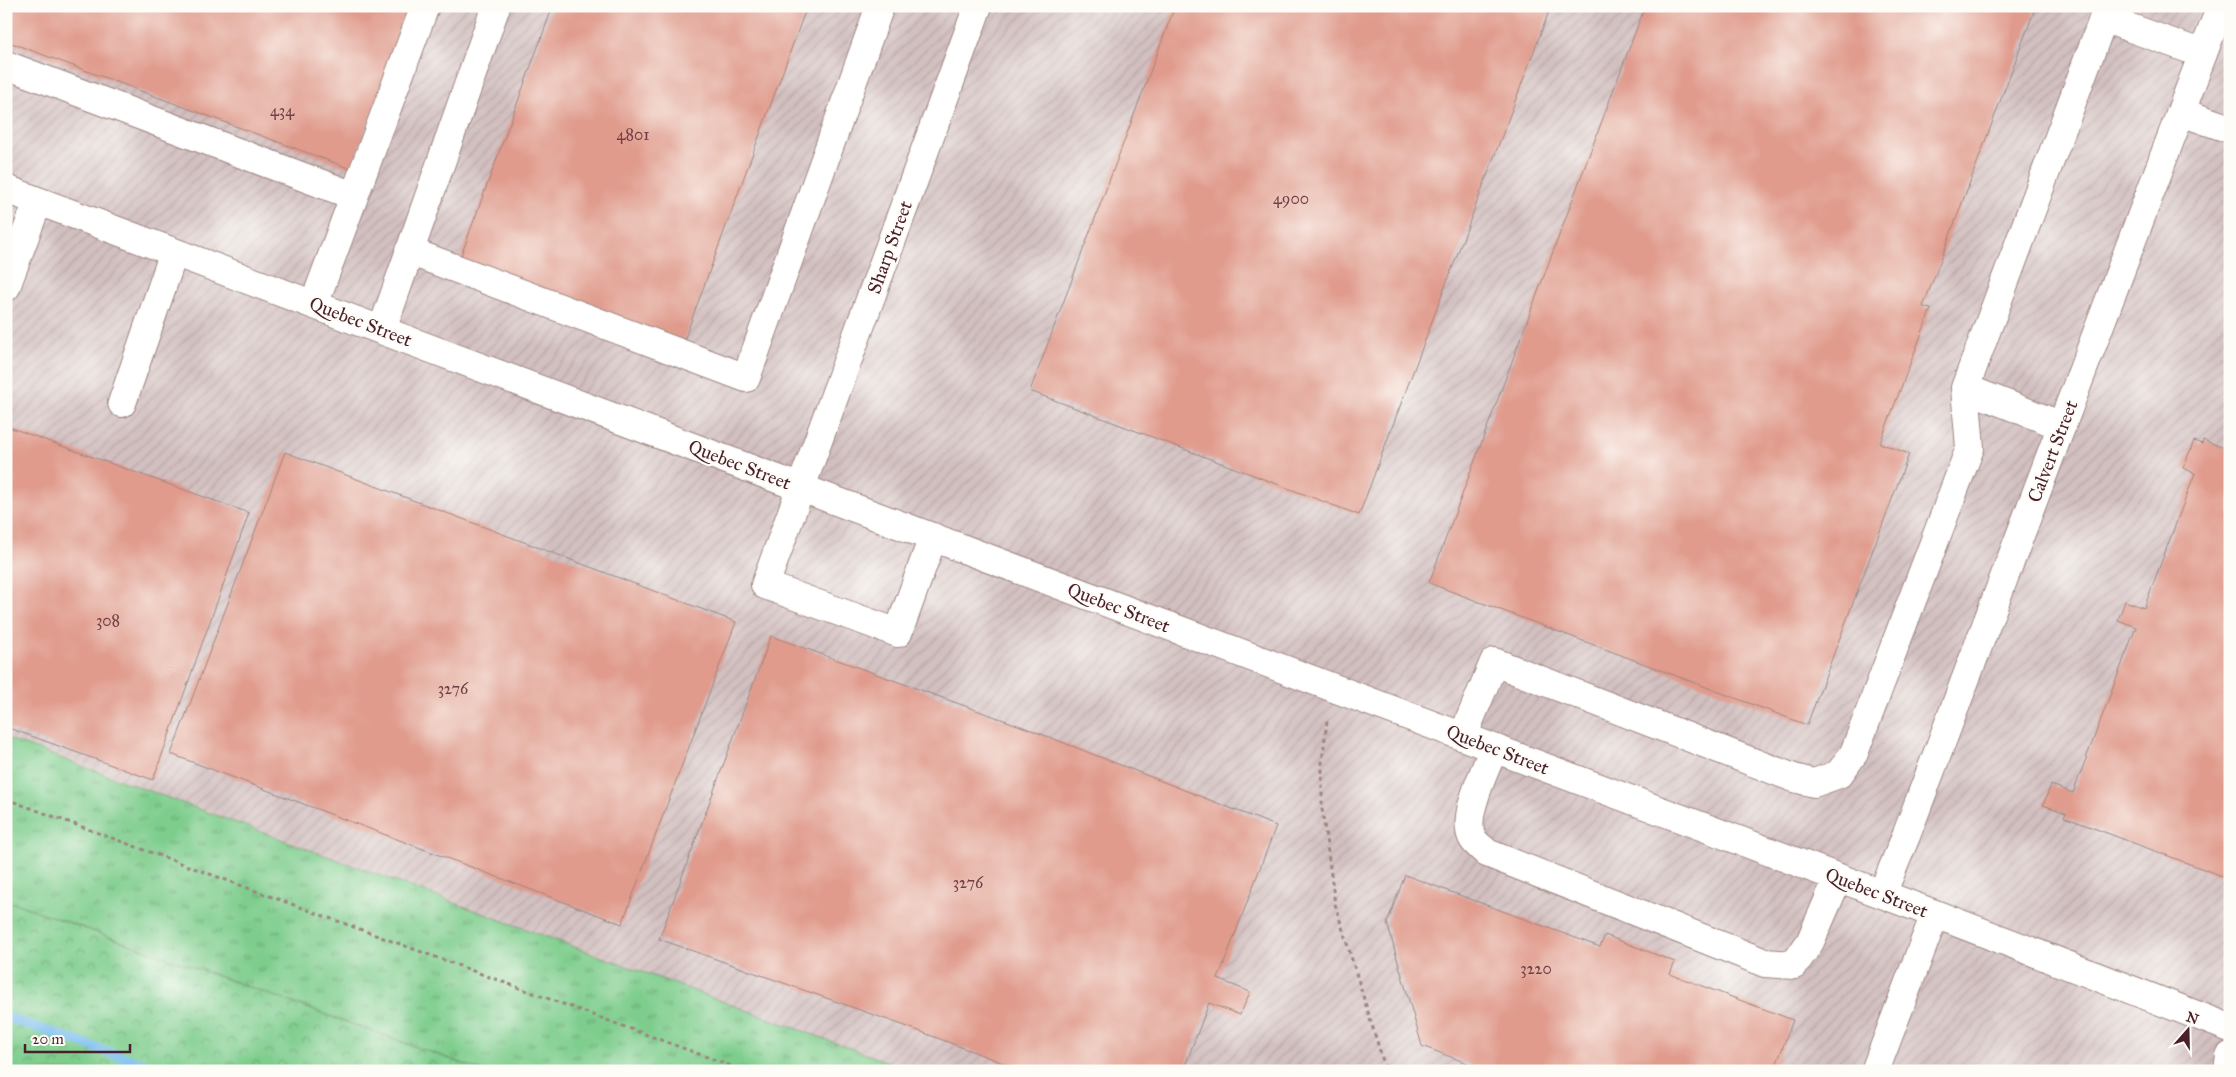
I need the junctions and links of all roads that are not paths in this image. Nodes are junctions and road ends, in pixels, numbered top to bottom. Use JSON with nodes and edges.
{"nodes":[{"id":1,"x":425,"y":6,"type":"edge"},
{"id":2,"x":496,"y":6,"type":"edge"},
{"id":3,"x":880,"y":6,"type":"edge"},
{"id":4,"x":978,"y":6,"type":"edge"},
{"id":5,"x":2221,"y":6,"type":"edge"},
{"id":6,"x":2105,"y":12,"type":"edge"},
{"id":7,"x":2203,"y":54,"type":"junction"},
{"id":8,"x":6,"y":65,"type":"edge"},
{"id":9,"x":2181,"y":112,"type":"junction"},
{"id":10,"x":2230,"y":129,"type":"edge"},
{"id":11,"x":6,"y":189,"type":"edge"},
{"id":12,"x":354,"y":196,"type":"junction"},
{"id":13,"x":38,"y":201,"type":"junction"},
{"id":14,"x":409,"y":251,"type":"junction"},
{"id":15,"x":174,"y":252,"type":"junction"},
{"id":16,"x":6,"y":287,"type":"edge"},
{"id":17,"x":314,"y":304,"type":"junction"},
{"id":18,"x":382,"y":330,"type":"junction"},
{"id":19,"x":1965,"y":388,"type":"junction"},
{"id":20,"x":122,"y":403,"type":"dead end"},
{"id":21,"x":2062,"y":426,"type":"junction"},
{"id":22,"x":801,"y":487,"type":"junction"},
{"id":23,"x":933,"y":537,"type":"junction"},
{"id":24,"x":1463,"y":736,"type":"junction"},
{"id":25,"x":1494,"y":748,"type":"junction"},
{"id":26,"x":1838,"y":878,"type":"junction"},
{"id":27,"x":1882,"y":894,"type":"junction"},
{"id":28,"x":1935,"y":914,"type":"junction"},
{"id":29,"x":2230,"y":1028,"type":"edge"},
{"id":30,"x":2230,"y":1056,"type":"edge"},
{"id":31,"x":1875,"y":1071,"type":"edge"},
{"id":32,"x":2228,"y":1071,"type":"edge"}],
"edges":[{"from":1,"to":12,"type":"street"},
{"from":2,"to":14,"type":"street"},
{"from":3,"to":14,"type":"street"},
{"from":4,"to":22,"type":"street","name":"Sharp Street"},
{"from":5,"to":7,"type":"street","name":"Calvert Street"},
{"from":6,"to":7,"type":"street"},
{"from":6,"to":19,"type":"street"},
{"from":7,"to":9,"type":"street","name":"Calvert Street"},
{"from":8,"to":12,"type":"street"},
{"from":9,"to":10,"type":"street"},
{"from":9,"to":21,"type":"street","name":"Calvert Street"},
{"from":11,"to":13,"type":"street","name":"Quebec Street"},
{"from":12,"to":17,"type":"street"},
{"from":13,"to":15,"type":"street","name":"Quebec Street"},
{"from":13,"to":16,"type":"street"},
{"from":14,"to":18,"type":"street"},
{"from":15,"to":17,"type":"street","name":"Quebec Street"},
{"from":15,"to":20,"type":"street"},
{"from":17,"to":18,"type":"street","name":"Quebec Street"},
{"from":18,"to":22,"type":"street","name":"Quebec Street"},
{"from":19,"to":21,"type":"street"},
{"from":19,"to":24,"type":"street"},
{"from":21,"to":27,"type":"street","name":"Calvert Street"},
{"from":22,"to":23,"type":"street","name":"Quebec Street"},
{"from":22,"to":23,"type":"street","name":"Sharp Street"},
{"from":23,"to":24,"type":"street","name":"Quebec Street"},
{"from":24,"to":25,"type":"street","name":"Quebec Street"},
{"from":25,"to":26,"type":"street","name":"Quebec Street"},
{"from":25,"to":26,"type":"street"},
{"from":26,"to":27,"type":"street","name":"Quebec Street"},
{"from":27,"to":28,"type":"street","name":"Quebec Street"},
{"from":28,"to":29,"type":"street","name":"Quebec Street"},
{"from":28,"to":31,"type":"street"},
{"from":30,"to":32,"type":"street"}]}
